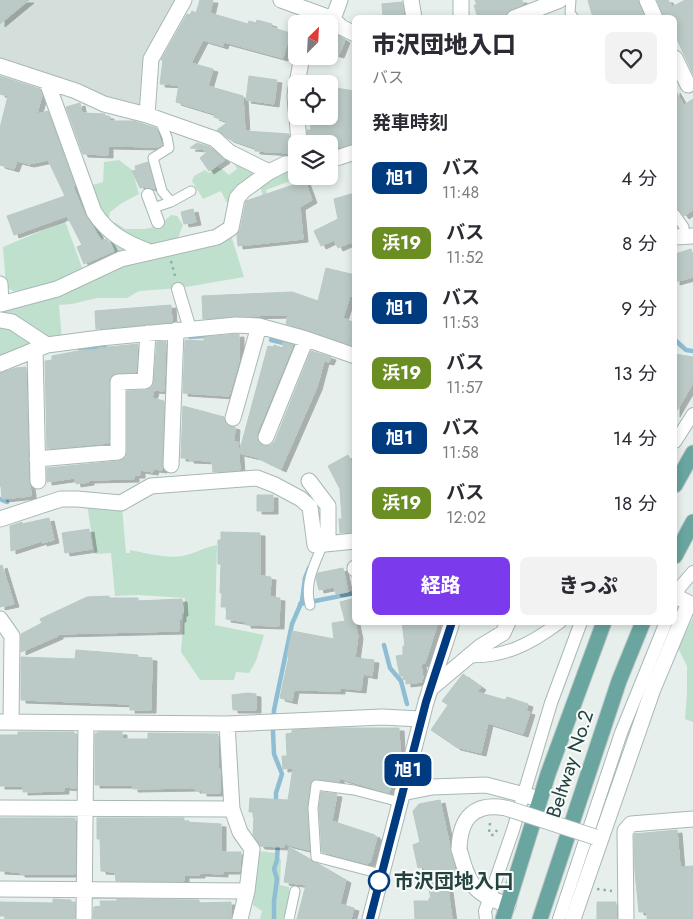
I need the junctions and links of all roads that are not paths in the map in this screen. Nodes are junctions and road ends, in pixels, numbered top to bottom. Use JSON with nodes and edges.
{"nodes":[{"id":1,"x":184,"y":0,"type":"edge"},
{"id":2,"x":281,"y":0,"type":"edge"},
{"id":3,"x":340,"y":0,"type":"edge"},
{"id":4,"x":411,"y":0,"type":"edge"},
{"id":5,"x":461,"y":0,"type":"edge"},
{"id":6,"x":560,"y":0,"type":"edge"},
{"id":7,"x":571,"y":0,"type":"edge"},
{"id":8,"x":647,"y":0,"type":"edge"},
{"id":9,"x":308,"y":15,"type":"edge"},
{"id":10,"x":334,"y":15,"type":"edge"},
{"id":11,"x":414,"y":15,"type":"edge"},
{"id":12,"x":461,"y":15,"type":"edge"},
{"id":13,"x":522,"y":15,"type":"edge"},
{"id":14,"x":572,"y":15,"type":"edge"},
{"id":15,"x":654,"y":15,"type":"edge"},
{"id":16,"x":338,"y":24,"type":"edge"},
{"id":17,"x":352,"y":32,"type":"edge"},
{"id":18,"x":677,"y":62,"type":"edge"},
{"id":19,"x":0,"y":66,"type":"edge"},
{"id":20,"x":47,"y":82,"type":"junction"},
{"id":21,"x":688,"y":85,"type":"dead end"},
{"id":22,"x":162,"y":124,"type":"junction"},
{"id":23,"x":352,"y":157,"type":"edge"},
{"id":24,"x":338,"y":158,"type":"edge"},
{"id":25,"x":288,"y":164,"type":"edge"},
{"id":26,"x":269,"y":172,"type":"junction"},
{"id":27,"x":192,"y":191,"type":"dead end"},
{"id":28,"x":148,"y":195,"type":"dead end"},
{"id":29,"x":171,"y":202,"type":"junction"},
{"id":30,"x":153,"y":208,"type":"junction"},
{"id":31,"x":677,"y":217,"type":"edge"},
{"id":32,"x":158,"y":222,"type":"dead end"},
{"id":33,"x":684,"y":236,"type":"edge"},
{"id":34,"x":150,"y":252,"type":"junction"},
{"id":35,"x":0,"y":284,"type":"edge"},
{"id":36,"x":178,"y":289,"type":"road end"},
{"id":37,"x":1,"y":304,"type":"edge"},
{"id":38,"x":0,"y":320,"type":"edge"},
{"id":39,"x":259,"y":326,"type":"junction"},
{"id":40,"x":183,"y":330,"type":"junction"},
{"id":41,"x":148,"y":333,"type":"junction"},
{"id":42,"x":306,"y":338,"type":"junction"},
{"id":43,"x":41,"y":347,"type":"junction"},
{"id":44,"x":352,"y":355,"type":"edge"},
{"id":45,"x":0,"y":364,"type":"edge"},
{"id":46,"x":693,"y":414,"type":"edge"},
{"id":47,"x":233,"y":418,"type":"dead end"},
{"id":48,"x":266,"y":438,"type":"dead end"},
{"id":49,"x":677,"y":439,"type":"edge"},
{"id":50,"x":693,"y":452,"type":"edge"},
{"id":51,"x":37,"y":459,"type":"junction"},
{"id":52,"x":171,"y":476,"type":"junction"},
{"id":53,"x":309,"y":481,"type":"dead end"},
{"id":54,"x":677,"y":481,"type":"edge"},
{"id":55,"x":38,"y":482,"type":"dead end"},
{"id":56,"x":0,"y":519,"type":"edge"},
{"id":57,"x":693,"y":522,"type":"edge"},
{"id":58,"x":352,"y":541,"type":"edge"},
{"id":59,"x":325,"y":544,"type":"junction"},
{"id":60,"x":677,"y":552,"type":"edge"},
{"id":61,"x":693,"y":572,"type":"edge"},
{"id":62,"x":677,"y":592,"type":"edge"},
{"id":63,"x":677,"y":597,"type":"edge"},
{"id":64,"x":309,"y":602,"type":"dead end"},
{"id":65,"x":1,"y":621,"type":"edge"},
{"id":66,"x":451,"y":625,"type":"edge"},
{"id":67,"x":507,"y":625,"type":"edge"},
{"id":68,"x":556,"y":625,"type":"edge"},
{"id":69,"x":580,"y":625,"type":"edge"},
{"id":70,"x":603,"y":625,"type":"edge"},
{"id":71,"x":642,"y":625,"type":"edge"},
{"id":72,"x":665,"y":625,"type":"edge"},
{"id":73,"x":467,"y":656,"type":"junction"},
{"id":74,"x":430,"y":689,"type":"junction"},
{"id":75,"x":421,"y":719,"type":"junction"},
{"id":76,"x":6,"y":722,"type":"edge"},
{"id":77,"x":86,"y":723,"type":"junction"},
{"id":78,"x":227,"y":724,"type":"junction"},
{"id":79,"x":523,"y":794,"type":"junction"},
{"id":80,"x":401,"y":798,"type":"junction"},
{"id":81,"x":540,"y":800,"type":"junction"},
{"id":82,"x":0,"y":808,"type":"edge"},
{"id":83,"x":86,"y":809,"type":"junction"},
{"id":84,"x":232,"y":809,"type":"junction"},
{"id":85,"x":693,"y":819,"type":"edge"},
{"id":86,"x":597,"y":838,"type":"junction"},
{"id":87,"x":381,"y":874,"type":"junction"},
{"id":88,"x":0,"y":889,"type":"edge"},
{"id":89,"x":84,"y":890,"type":"junction"},
{"id":90,"x":247,"y":891,"type":"junction"},
{"id":91,"x":295,"y":891,"type":"dead end"},
{"id":92,"x":490,"y":898,"type":"junction"},
{"id":93,"x":505,"y":912,"type":"edge"},
{"id":94,"x":84,"y":919,"type":"edge"},
{"id":95,"x":240,"y":919,"type":"edge"},
{"id":96,"x":289,"y":919,"type":"edge"},
{"id":97,"x":370,"y":919,"type":"edge"},
{"id":98,"x":486,"y":919,"type":"edge"},
{"id":99,"x":540,"y":919,"type":"edge"},
{"id":100,"x":559,"y":919,"type":"edge"},
{"id":101,"x":573,"y":919,"type":"edge"},
{"id":102,"x":626,"y":919,"type":"edge"}],
"edges":[{"from":1,"to":22,"type":"street"},
{"from":2,"to":9,"type":"street"},
{"from":3,"to":10,"type":"street"},
{"from":4,"to":11,"type":"street"},
{"from":5,"to":12,"type":"street"},
{"from":6,"to":13,"type":"street"},
{"from":7,"to":14,"type":"lane"},
{"from":8,"to":15,"type":"street"},
{"from":16,"to":17,"type":"street"},
{"from":18,"to":21,"type":"street"},
{"from":19,"to":20,"type":"street"},
{"from":20,"to":22,"type":"street"},
{"from":20,"to":34,"type":"street"},
{"from":22,"to":26,"type":"street"},
{"from":22,"to":29,"type":"lane"},
{"from":23,"to":24,"type":"street"},
{"from":25,"to":26,"type":"street"},
{"from":26,"to":34,"type":"street"},
{"from":27,"to":29,"type":"lane"},
{"from":28,"to":30,"type":"street"},
{"from":29,"to":30,"type":"lane"},
{"from":30,"to":32,"type":"street"},
{"from":31,"to":33,"type":"lane"},
{"from":34,"to":37,"type":"street"},
{"from":35,"to":37,"type":"street"},
{"from":36,"to":40,"type":"street"},
{"from":38,"to":43,"type":"street"},
{"from":39,"to":40,"type":"street"},
{"from":39,"to":42,"type":"street"},
{"from":39,"to":47,"type":"street"},
{"from":40,"to":41,"type":"street"},
{"from":40,"to":52,"type":"street"},
{"from":41,"to":43,"type":"street"},
{"from":41,"to":51,"type":"street"},
{"from":42,"to":44,"type":"street"},
{"from":42,"to":48,"type":"street"},
{"from":43,"to":45,"type":"street"},
{"from":43,"to":51,"type":"street"},
{"from":46,"to":49,"type":"street"},
{"from":50,"to":54,"type":"main road"},
{"from":51,"to":55,"type":"street"},
{"from":52,"to":56,"type":"street"},
{"from":52,"to":59,"type":"street"},
{"from":53,"to":59,"type":"street"},
{"from":57,"to":60,"type":"main road"},
{"from":58,"to":59,"type":"street"},
{"from":59,"to":64,"type":"lane"},
{"from":61,"to":62,"type":"street"},
{"from":63,"to":86,"type":"street"},
{"from":65,"to":76,"type":"street"},
{"from":66,"to":74,"type":"street"},
{"from":67,"to":73,"type":"street"},
{"from":68,"to":73,"type":"street"},
{"from":69,"to":79,"type":"street"},
{"from":70,"to":81,"type":"main road","name":"Beltway No.2"},
{"from":71,"to":99,"type":"main road","name":"Beltway No.2"},
{"from":72,"to":100,"type":"street"},
{"from":73,"to":74,"type":"street"},
{"from":74,"to":75,"type":"street"},
{"from":75,"to":78,"type":"street"},
{"from":75,"to":80,"type":"street"},
{"from":76,"to":77,"type":"street"},
{"from":77,"to":78,"type":"street"},
{"from":77,"to":83,"type":"street"},
{"from":78,"to":84,"type":"street"},
{"from":79,"to":80,"type":"street"},
{"from":79,"to":81,"type":"street"},
{"from":79,"to":92,"type":"street"},
{"from":80,"to":87,"type":"street"},
{"from":80,"to":87,"type":"lane"},
{"from":81,"to":93,"type":"main road","name":"Beltway No.2"},
{"from":82,"to":83,"type":"street"},
{"from":83,"to":84,"type":"street"},
{"from":83,"to":89,"type":"street"},
{"from":84,"to":90,"type":"street"},
{"from":85,"to":102,"type":"street"},
{"from":86,"to":92,"type":"street","bridge":true},
{"from":86,"to":101,"type":"street"},
{"from":87,"to":97,"type":"street"},
{"from":88,"to":89,"type":"street"},
{"from":89,"to":90,"type":"street"},
{"from":89,"to":94,"type":"street"},
{"from":90,"to":95,"type":"street"},
{"from":91,"to":96,"type":"lane"},
{"from":92,"to":93,"type":"street"},
{"from":92,"to":98,"type":"street"}]}
